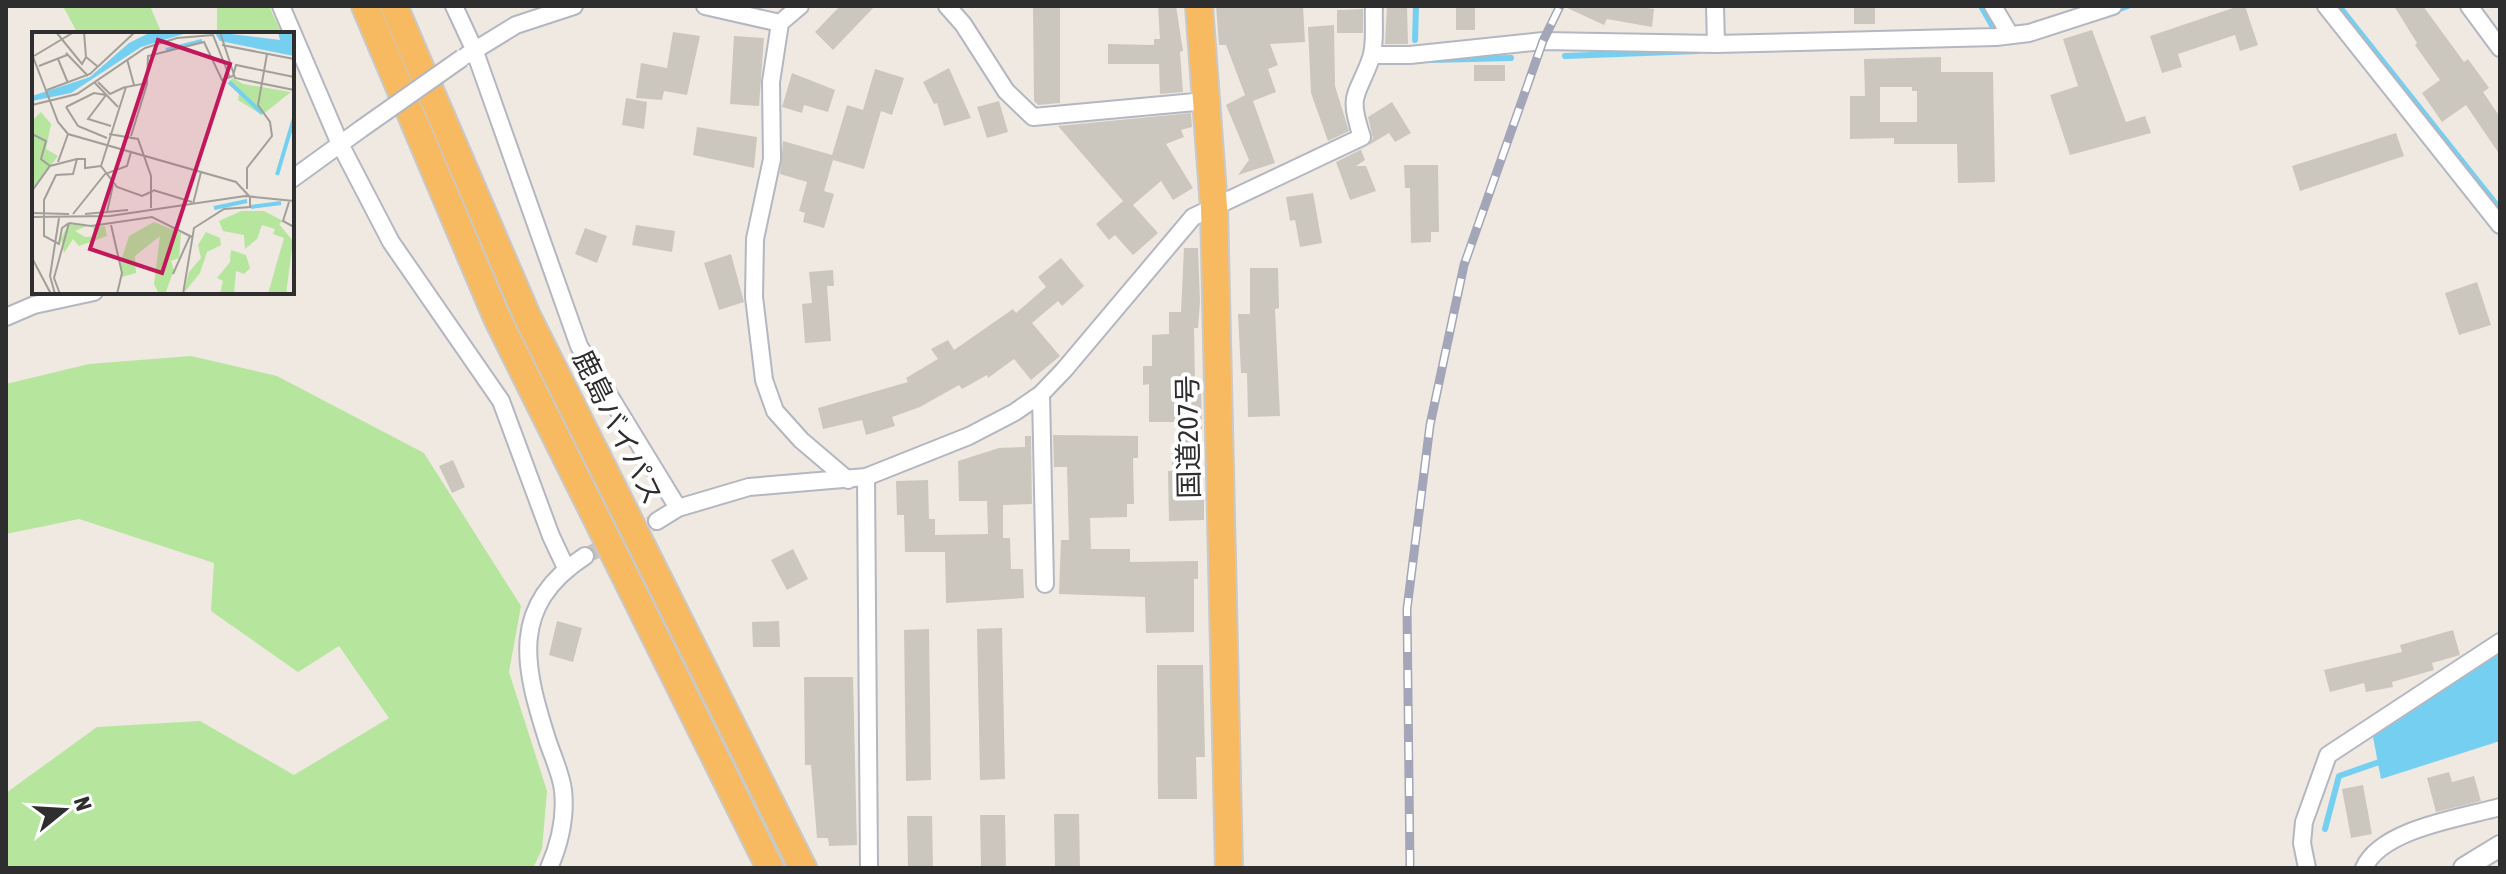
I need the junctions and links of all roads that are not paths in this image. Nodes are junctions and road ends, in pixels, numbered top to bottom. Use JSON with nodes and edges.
{"nodes":[{"id":1,"x":281,"y":6,"type":"edge"},
{"id":2,"x":365,"y":6,"type":"edge"},
{"id":3,"x":394,"y":6,"type":"edge"},
{"id":4,"x":454,"y":6,"type":"edge"},
{"id":5,"x":574,"y":6,"type":"edge"},
{"id":6,"x":705,"y":6,"type":"edge"},
{"id":7,"x":800,"y":6,"type":"edge"},
{"id":8,"x":947,"y":6,"type":"edge"},
{"id":9,"x":1199,"y":6,"type":"edge"},
{"id":10,"x":1374,"y":6,"type":"edge"},
{"id":11,"x":1715,"y":6,"type":"edge"},
{"id":12,"x":1993,"y":6,"type":"edge"},
{"id":13,"x":2113,"y":6,"type":"edge"},
{"id":14,"x":2326,"y":6,"type":"edge"},
{"id":15,"x":2469,"y":6,"type":"edge"},
{"id":16,"x":780,"y":23,"type":"junction"},
{"id":17,"x":292,"y":32,"type":"edge"},
{"id":18,"x":2003,"y":35,"type":"junction"},
{"id":19,"x":294,"y":36,"type":"edge"},
{"id":20,"x":1716,"y":44,"type":"junction"},
{"id":21,"x":2500,"y":48,"type":"edge"},
{"id":22,"x":468,"y":54,"type":"junction"},
{"id":23,"x":1372,"y":55,"type":"junction"},
{"id":24,"x":1206,"y":101,"type":"junction"},
{"id":25,"x":340,"y":144,"type":"junction"},
{"id":26,"x":294,"y":178,"type":"edge"},
{"id":27,"x":1214,"y":207,"type":"junction"},
{"id":28,"x":2500,"y":225,"type":"edge"},
{"id":29,"x":85,"y":294,"type":"edge"},
{"id":30,"x":6,"y":317,"type":"edge"},
{"id":31,"x":1041,"y":394,"type":"junction"},
{"id":32,"x":866,"y":477,"type":"junction"},
{"id":33,"x":848,"y":480,"type":"junction"},
{"id":34,"x":678,"y":508,"type":"junction"},
{"id":35,"x":657,"y":521,"type":"tunnel mouth"},
{"id":36,"x":585,"y":556,"type":"tunnel mouth"},
{"id":37,"x":566,"y":568,"type":"junction"},
{"id":38,"x":1045,"y":584,"type":"dead end"},
{"id":39,"x":2500,"y":642,"type":"edge"},
{"id":40,"x":2500,"y":807,"type":"edge"},
{"id":41,"x":2500,"y":846,"type":"edge"},
{"id":42,"x":549,"y":868,"type":"edge"},
{"id":43,"x":770,"y":868,"type":"edge"},
{"id":44,"x":803,"y":868,"type":"edge"},
{"id":45,"x":869,"y":868,"type":"edge"},
{"id":46,"x":1229,"y":868,"type":"edge"},
{"id":47,"x":2307,"y":868,"type":"edge"},
{"id":48,"x":2364,"y":868,"type":"edge"},
{"id":49,"x":2464,"y":868,"type":"edge"}],
"edges":[{"from":1,"to":17,"type":"street"},
{"from":2,"to":43,"type":"highway"},
{"from":3,"to":44,"type":"highway","name":"鹿島バイパス"},
{"from":4,"to":22,"type":"street"},
{"from":5,"to":22,"type":"street"},
{"from":6,"to":16,"type":"street"},
{"from":7,"to":16,"type":"street"},
{"from":8,"to":24,"type":"street"},
{"from":9,"to":24,"type":"highway","name":"国道207号"},
{"from":10,"to":23,"type":"street"},
{"from":11,"to":20,"type":"street"},
{"from":12,"to":18,"type":"street"},
{"from":13,"to":18,"type":"street"},
{"from":14,"to":28,"type":"street"},
{"from":15,"to":21,"type":"street"},
{"from":16,"to":33,"type":"street"},
{"from":18,"to":20,"type":"street"},
{"from":19,"to":25,"type":"street"},
{"from":20,"to":23,"type":"street"},
{"from":22,"to":25,"type":"street","bridge":true},
{"from":22,"to":34,"type":"street"},
{"from":23,"to":27,"type":"street"},
{"from":24,"to":27,"type":"highway","name":"国道207号"},
{"from":25,"to":26,"type":"street"},
{"from":25,"to":37,"type":"street"},
{"from":27,"to":31,"type":"street"},
{"from":27,"to":46,"type":"highway","name":"国道207号"},
{"from":29,"to":30,"type":"street"},
{"from":31,"to":32,"type":"street"},
{"from":31,"to":38,"type":"street"},
{"from":32,"to":33,"type":"street"},
{"from":32,"to":45,"type":"street"},
{"from":33,"to":34,"type":"street"},
{"from":34,"to":35,"type":"street"},
{"from":36,"to":37,"type":"street"},
{"from":37,"to":42,"type":"street"},
{"from":39,"to":47,"type":"street"},
{"from":40,"to":48,"type":"street"},
{"from":41,"to":49,"type":"street"}]}
